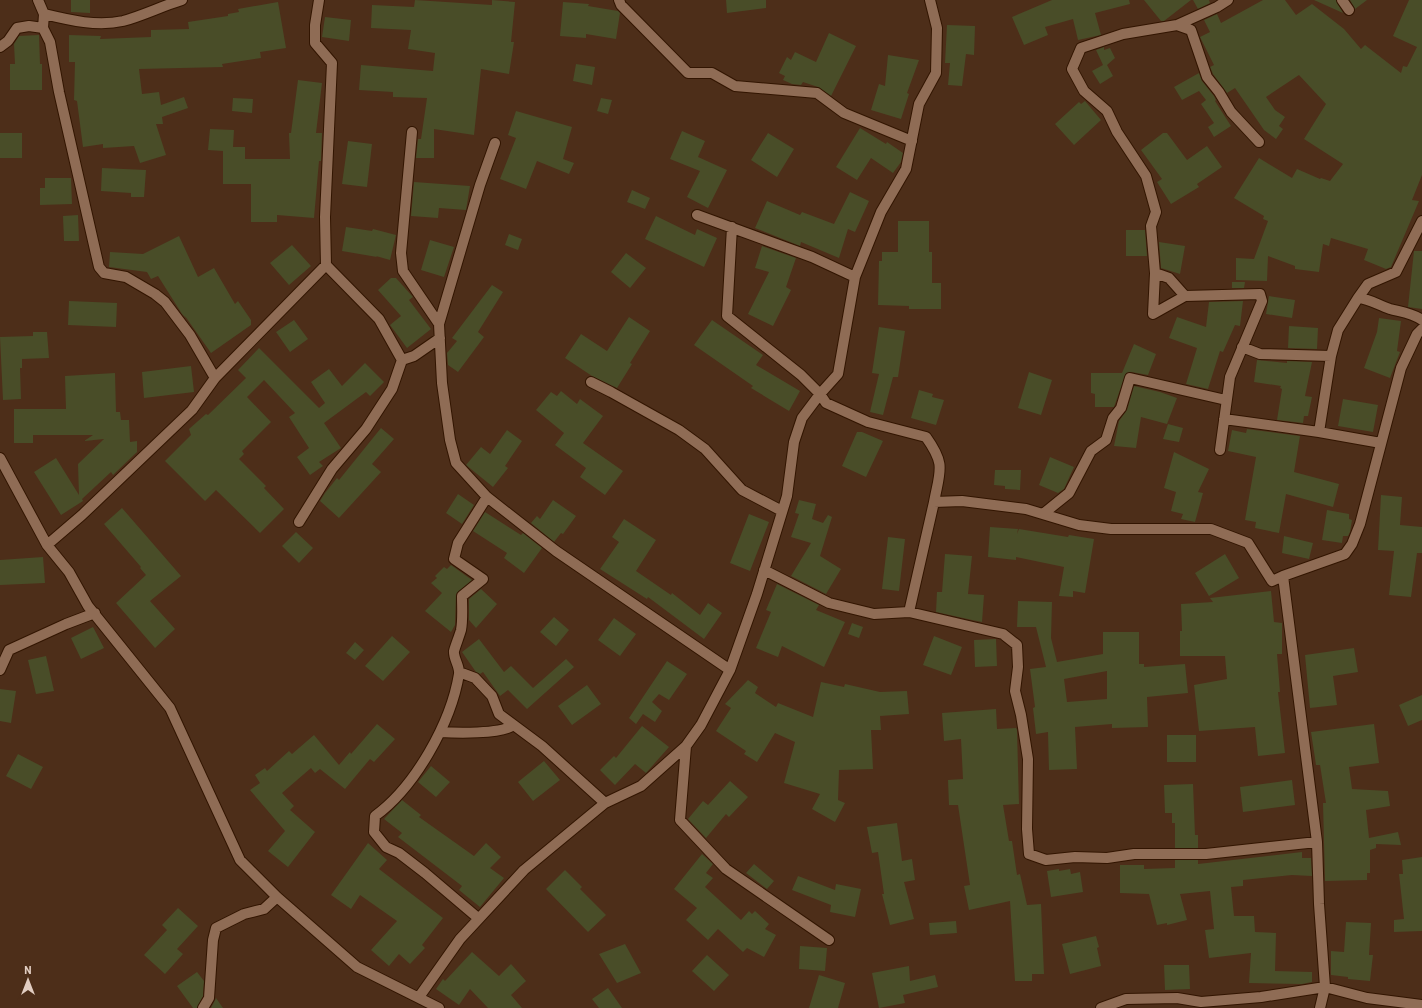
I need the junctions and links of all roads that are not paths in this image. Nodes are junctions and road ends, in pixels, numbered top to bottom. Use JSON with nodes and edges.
{"nodes":[{"id":1,"x":38,"y":0,"type":"edge"},
{"id":2,"x":182,"y":0,"type":"edge"},
{"id":3,"x":318,"y":0,"type":"edge"},
{"id":4,"x":619,"y":0,"type":"edge"},
{"id":5,"x":930,"y":0,"type":"edge"},
{"id":6,"x":1228,"y":0,"type":"edge"},
{"id":7,"x":1342,"y":0,"type":"edge"},
{"id":8,"x":1349,"y":10,"type":"dead end"},
{"id":9,"x":44,"y":14,"type":"junction"},
{"id":10,"x":1177,"y":25,"type":"junction"},
{"id":11,"x":43,"y":28,"type":"junction"},
{"id":12,"x":0,"y":46,"type":"edge"},
{"id":13,"x":412,"y":132,"type":"dead end"},
{"id":14,"x":912,"y":141,"type":"junction"},
{"id":15,"x":1259,"y":142,"type":"dead end"},
{"id":16,"x":495,"y":143,"type":"dead end"},
{"id":17,"x":697,"y":215,"type":"dead end"},
{"id":18,"x":1422,"y":221,"type":"edge"},
{"id":19,"x":732,"y":227,"type":"junction"},
{"id":20,"x":326,"y":265,"type":"junction"},
{"id":21,"x":1155,"y":273,"type":"junction"},
{"id":22,"x":855,"y":277,"type":"junction"},
{"id":23,"x":1185,"y":296,"type":"junction"},
{"id":24,"x":1358,"y":298,"type":"junction"},
{"id":25,"x":1422,"y":320,"type":"edge"},
{"id":26,"x":439,"y":324,"type":"junction"},
{"id":27,"x":1422,"y":329,"type":"edge"},
{"id":28,"x":440,"y":338,"type":"junction"},
{"id":29,"x":1242,"y":347,"type":"junction"},
{"id":30,"x":1331,"y":356,"type":"junction"},
{"id":31,"x":402,"y":360,"type":"junction"},
{"id":32,"x":215,"y":378,"type":"junction"},
{"id":33,"x":591,"y":382,"type":"dead end"},
{"id":34,"x":820,"y":394,"type":"junction"},
{"id":35,"x":1226,"y":400,"type":"junction"},
{"id":36,"x":1224,"y":419,"type":"junction"},
{"id":37,"x":1319,"y":432,"type":"junction"},
{"id":38,"x":1381,"y":443,"type":"junction"},
{"id":39,"x":1220,"y":450,"type":"dead end"},
{"id":40,"x":0,"y":458,"type":"edge"},
{"id":41,"x":487,"y":497,"type":"junction"},
{"id":42,"x":934,"y":502,"type":"junction"},
{"id":43,"x":782,"y":511,"type":"junction"},
{"id":44,"x":1043,"y":514,"type":"junction"},
{"id":45,"x":299,"y":522,"type":"dead end"},
{"id":46,"x":47,"y":545,"type":"junction"},
{"id":47,"x":764,"y":570,"type":"junction"},
{"id":48,"x":1283,"y":576,"type":"junction"},
{"id":49,"x":909,"y":612,"type":"junction"},
{"id":50,"x":95,"y":613,"type":"junction"},
{"id":51,"x":0,"y":670,"type":"edge"},
{"id":52,"x":730,"y":670,"type":"junction"},
{"id":53,"x":459,"y":672,"type":"junction"},
{"id":54,"x":512,"y":726,"type":"junction"},
{"id":55,"x":440,"y":732,"type":"junction"},
{"id":56,"x":686,"y":746,"type":"junction"},
{"id":57,"x":605,"y":803,"type":"junction"},
{"id":58,"x":1317,"y":842,"type":"junction"},
{"id":59,"x":277,"y":897,"type":"junction"},
{"id":60,"x":478,"y":918,"type":"junction"},
{"id":61,"x":829,"y":940,"type":"dead end"},
{"id":62,"x":1325,"y":987,"type":"junction"},
{"id":63,"x":419,"y":997,"type":"junction"},
{"id":64,"x":1422,"y":1005,"type":"edge"},
{"id":65,"x":203,"y":1008,"type":"edge"},
{"id":66,"x":439,"y":1008,"type":"edge"},
{"id":67,"x":1101,"y":1008,"type":"edge"},
{"id":68,"x":1320,"y":1008,"type":"edge"}],
"edges":[{"from":1,"to":9,"type":"street"},
{"from":2,"to":9,"type":"street"},
{"from":3,"to":20,"type":"street"},
{"from":4,"to":14,"type":"street"},
{"from":5,"to":14,"type":"street"},
{"from":6,"to":10,"type":"street"},
{"from":7,"to":8,"type":"street"},
{"from":9,"to":11,"type":"street"},
{"from":10,"to":15,"type":"street"},
{"from":10,"to":21,"type":"street"},
{"from":11,"to":12,"type":"street"},
{"from":11,"to":32,"type":"street"},
{"from":13,"to":26,"type":"street"},
{"from":14,"to":22,"type":"street"},
{"from":16,"to":26,"type":"street"},
{"from":17,"to":19,"type":"street"},
{"from":18,"to":24,"type":"street"},
{"from":19,"to":22,"type":"street"},
{"from":19,"to":34,"type":"street"},
{"from":20,"to":31,"type":"street"},
{"from":20,"to":32,"type":"street"},
{"from":21,"to":23,"type":"street"},
{"from":21,"to":23,"type":"street"},
{"from":22,"to":34,"type":"street"},
{"from":23,"to":29,"type":"street"},
{"from":24,"to":25,"type":"street"},
{"from":24,"to":30,"type":"street"},
{"from":26,"to":28,"type":"street"},
{"from":27,"to":38,"type":"street"},
{"from":28,"to":31,"type":"street"},
{"from":28,"to":41,"type":"street"},
{"from":29,"to":30,"type":"street"},
{"from":29,"to":35,"type":"street"},
{"from":30,"to":37,"type":"street"},
{"from":31,"to":45,"type":"street"},
{"from":32,"to":46,"type":"street"},
{"from":33,"to":43,"type":"street"},
{"from":34,"to":42,"type":"street"},
{"from":34,"to":43,"type":"street"},
{"from":35,"to":36,"type":"street"},
{"from":35,"to":44,"type":"street"},
{"from":36,"to":37,"type":"street"},
{"from":36,"to":39,"type":"street"},
{"from":37,"to":38,"type":"street"},
{"from":38,"to":48,"type":"street"},
{"from":40,"to":46,"type":"street"},
{"from":41,"to":52,"type":"street"},
{"from":41,"to":53,"type":"street"},
{"from":42,"to":44,"type":"street"},
{"from":42,"to":49,"type":"street"},
{"from":43,"to":47,"type":"street"},
{"from":44,"to":48,"type":"street"},
{"from":46,"to":50,"type":"street"},
{"from":47,"to":49,"type":"street"},
{"from":47,"to":52,"type":"street"},
{"from":48,"to":58,"type":"street"},
{"from":49,"to":58,"type":"street"},
{"from":50,"to":51,"type":"street"},
{"from":50,"to":59,"type":"street"},
{"from":52,"to":56,"type":"street"},
{"from":53,"to":54,"type":"street"},
{"from":53,"to":55,"type":"street"},
{"from":54,"to":55,"type":"street"},
{"from":54,"to":57,"type":"street"},
{"from":55,"to":60,"type":"street"},
{"from":56,"to":57,"type":"street"},
{"from":56,"to":61,"type":"street"},
{"from":57,"to":60,"type":"street"},
{"from":58,"to":62,"type":"street"},
{"from":59,"to":63,"type":"street"},
{"from":59,"to":65,"type":"street"},
{"from":60,"to":63,"type":"street"},
{"from":62,"to":64,"type":"street"},
{"from":62,"to":67,"type":"street"},
{"from":62,"to":68,"type":"street"},
{"from":63,"to":66,"type":"street"}]}
